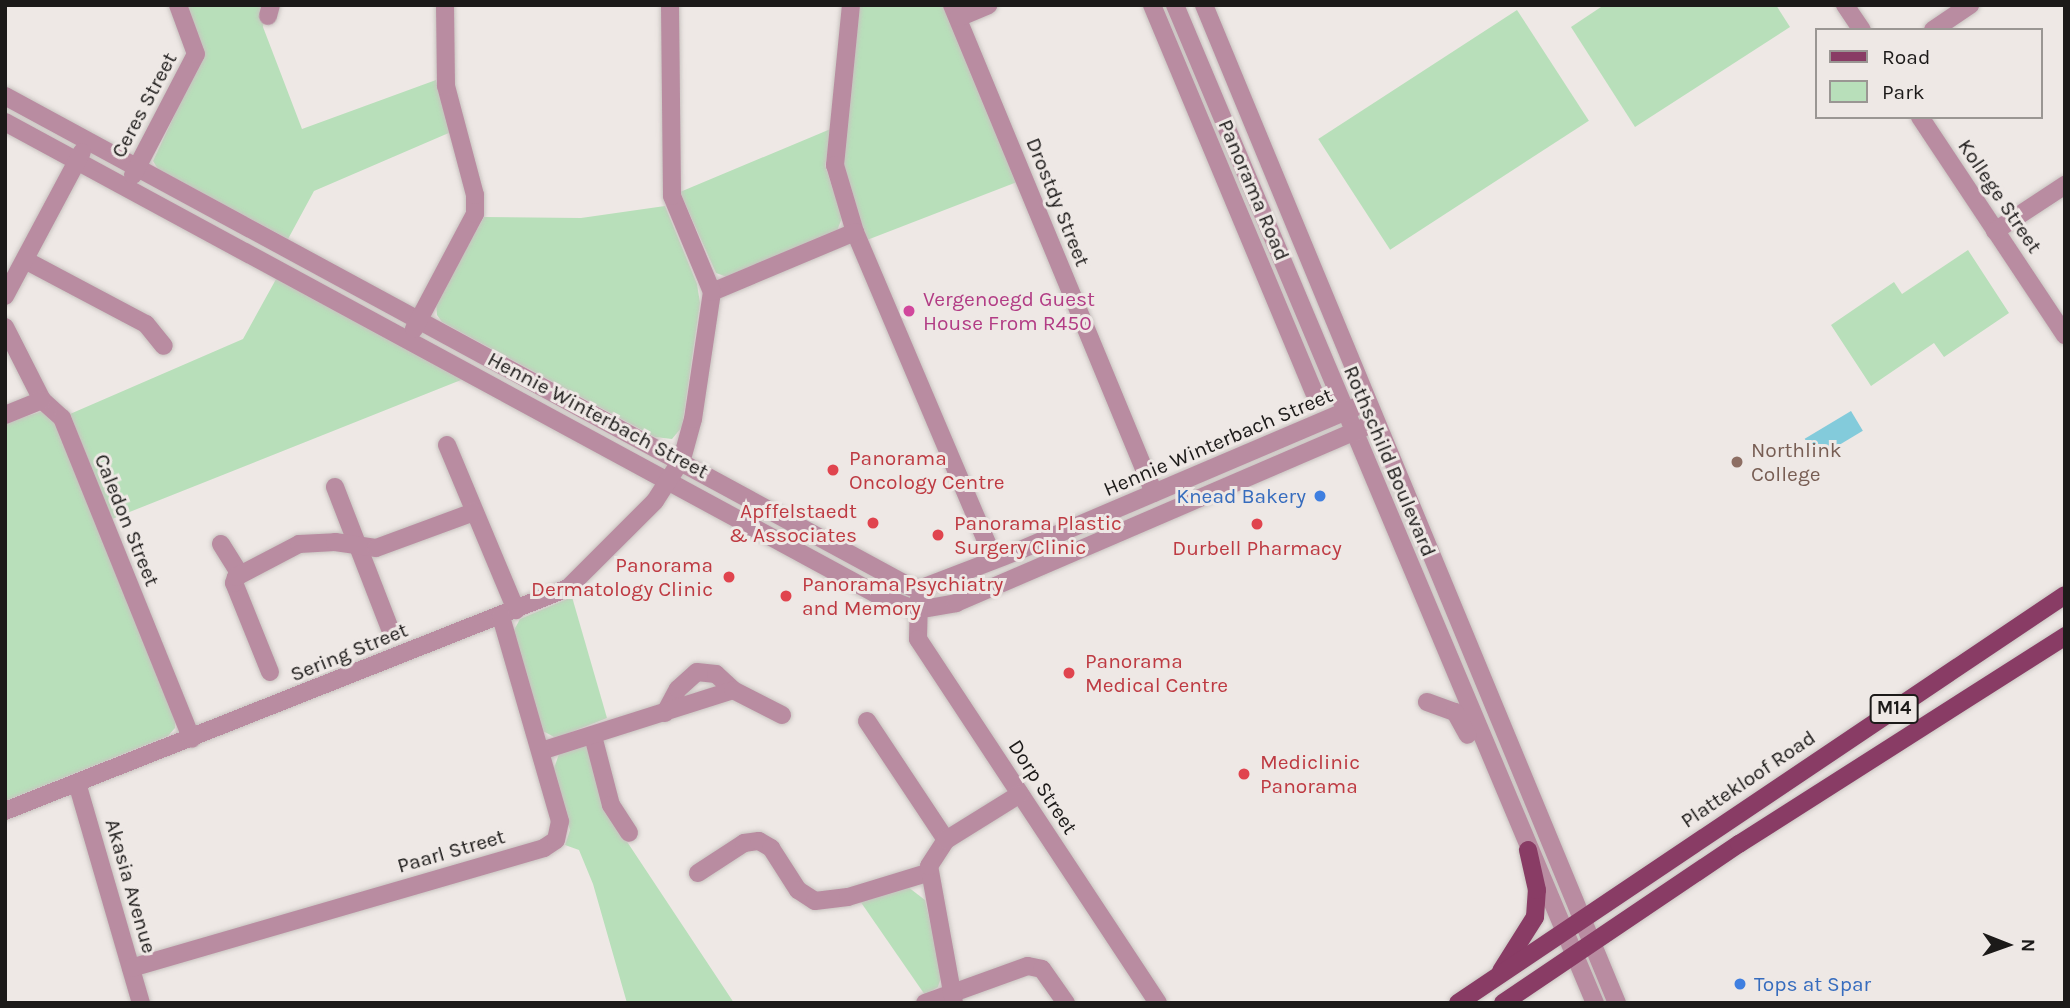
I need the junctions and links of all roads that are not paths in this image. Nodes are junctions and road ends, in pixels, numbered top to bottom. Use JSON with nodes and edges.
{"nodes":[{"id":1,"x":178,"y":5,"type":"edge"},
{"id":2,"x":445,"y":5,"type":"edge"},
{"id":3,"x":670,"y":5,"type":"edge"},
{"id":4,"x":851,"y":5,"type":"edge"},
{"id":5,"x":988,"y":5,"type":"edge"},
{"id":6,"x":1152,"y":5,"type":"edge"},
{"id":7,"x":1175,"y":5,"type":"edge"},
{"id":8,"x":1204,"y":5,"type":"edge"},
{"id":9,"x":1845,"y":5,"type":"edge"},
{"id":10,"x":1970,"y":5,"type":"edge"},
{"id":11,"x":955,"y":12,"type":"edge"},
{"id":12,"x":1861,"y":28,"type":"edge"},
{"id":13,"x":1936,"y":28,"type":"edge"},
{"id":14,"x":5,"y":96,"type":"edge"},
{"id":15,"x":1921,"y":119,"type":"edge"},
{"id":16,"x":5,"y":122,"type":"edge"},
{"id":17,"x":88,"y":139,"type":"junction"},
{"id":18,"x":78,"y":161,"type":"junction"},
{"id":19,"x":138,"y":165,"type":"junction"},
{"id":20,"x":2065,"y":185,"type":"edge"},
{"id":21,"x":128,"y":186,"type":"junction"},
{"id":22,"x":1995,"y":230,"type":"junction"},
{"id":23,"x":855,"y":232,"type":"junction"},
{"id":24,"x":25,"y":260,"type":"junction"},
{"id":25,"x":712,"y":292,"type":"junction"},
{"id":26,"x":5,"y":296,"type":"edge"},
{"id":27,"x":418,"y":320,"type":"junction"},
{"id":28,"x":5,"y":327,"type":"edge"},
{"id":29,"x":2065,"y":335,"type":"edge"},
{"id":30,"x":409,"y":339,"type":"junction"},
{"id":31,"x":164,"y":346,"type":"dead end"},
{"id":32,"x":1314,"y":392,"type":"dead end"},
{"id":33,"x":42,"y":400,"type":"junction"},
{"id":34,"x":1368,"y":402,"type":"junction"},
{"id":35,"x":1345,"y":413,"type":"junction"},
{"id":36,"x":5,"y":415,"type":"edge"},
{"id":37,"x":1376,"y":422,"type":"junction"},
{"id":38,"x":1354,"y":434,"type":"junction"},
{"id":39,"x":447,"y":445,"type":"dead end"},
{"id":40,"x":682,"y":459,"type":"junction"},
{"id":41,"x":671,"y":480,"type":"junction"},
{"id":42,"x":335,"y":487,"type":"dead end"},
{"id":43,"x":1154,"y":493,"type":"junction"},
{"id":44,"x":474,"y":512,"type":"junction"},
{"id":45,"x":221,"y":544,"type":"dead end"},
{"id":46,"x":361,"y":546,"type":"junction"},
{"id":47,"x":994,"y":559,"type":"junction"},
{"id":48,"x":240,"y":574,"type":"junction"},
{"id":49,"x":922,"y":588,"type":"junction"},
{"id":50,"x":2065,"y":595,"type":"edge"},
{"id":51,"x":917,"y":610,"type":"junction"},
{"id":52,"x":509,"y":613,"type":"junction"},
{"id":53,"x":390,"y":629,"type":"dead end"},
{"id":54,"x":2065,"y":636,"type":"edge"},
{"id":55,"x":270,"y":672,"type":"dead end"},
{"id":56,"x":733,"y":690,"type":"junction"},
{"id":57,"x":1427,"y":702,"type":"dead end"},
{"id":58,"x":665,"y":713,"type":"junction"},
{"id":59,"x":782,"y":715,"type":"dead end"},
{"id":60,"x":867,"y":721,"type":"dead end"},
{"id":61,"x":593,"y":736,"type":"junction"},
{"id":62,"x":192,"y":739,"type":"junction"},
{"id":63,"x":541,"y":751,"type":"junction"},
{"id":64,"x":77,"y":783,"type":"junction"},
{"id":65,"x":1020,"y":794,"type":"junction"},
{"id":66,"x":1505,"y":797,"type":"junction"},
{"id":67,"x":5,"y":811,"type":"edge"},
{"id":68,"x":629,"y":833,"type":"dead end"},
{"id":69,"x":946,"y":839,"type":"junction"},
{"id":70,"x":1528,"y":850,"type":"junction"},
{"id":71,"x":698,"y":873,"type":"dead end"},
{"id":72,"x":927,"y":873,"type":"junction"},
{"id":73,"x":1583,"y":919,"type":"junction"},
{"id":74,"x":1565,"y":933,"type":"junction"},
{"id":75,"x":1593,"y":943,"type":"junction"},
{"id":76,"x":1575,"y":955,"type":"junction"},
{"id":77,"x":131,"y":968,"type":"junction"},
{"id":78,"x":1494,"y":979,"type":"junction"},
{"id":79,"x":952,"y":997,"type":"edge"},
{"id":80,"x":141,"y":1003,"type":"edge"},
{"id":81,"x":925,"y":1003,"type":"edge"},
{"id":82,"x":1066,"y":1003,"type":"edge"},
{"id":83,"x":1158,"y":1003,"type":"edge"},
{"id":84,"x":1458,"y":1003,"type":"edge"},
{"id":85,"x":1503,"y":1003,"type":"edge"},
{"id":86,"x":1595,"y":1003,"type":"edge"},
{"id":87,"x":1618,"y":1003,"type":"edge"}],
"edges":[{"from":1,"to":19,"type":"street","name":"Ceres Street"},
{"from":2,"to":27,"type":"street"},
{"from":3,"to":25,"type":"street"},
{"from":4,"to":23,"type":"street"},
{"from":5,"to":11,"type":"street"},
{"from":6,"to":32,"type":"street","name":"Panorama Road"},
{"from":7,"to":35,"type":"street","name":"Rothschild Boulevard"},
{"from":8,"to":34,"type":"street","name":"Rothschild Boulevard"},
{"from":9,"to":12,"type":"street"},
{"from":10,"to":13,"type":"street"},
{"from":11,"to":43,"type":"street","name":"Drostdy Street"},
{"from":14,"to":17,"type":"street","name":"Hennie Winterbach Street"},
{"from":15,"to":22,"type":"street","name":"Kollege Street"},
{"from":16,"to":18,"type":"street","name":"Hennie Winterbach Street"},
{"from":17,"to":18,"type":"street"},
{"from":17,"to":19,"type":"street","name":"Hennie Winterbach Street"},
{"from":18,"to":21,"type":"street","name":"Hennie Winterbach Street"},
{"from":18,"to":24,"type":"street"},
{"from":19,"to":21,"type":"street","name":"Ceres Street"},
{"from":19,"to":27,"type":"street","name":"Hennie Winterbach Street"},
{"from":20,"to":22,"type":"street"},
{"from":21,"to":30,"type":"street","name":"Hennie Winterbach Street"},
{"from":22,"to":29,"type":"street","name":"Kollege Street"},
{"from":23,"to":25,"type":"street"},
{"from":23,"to":47,"type":"street"},
{"from":24,"to":26,"type":"street"},
{"from":24,"to":31,"type":"street"},
{"from":25,"to":40,"type":"street","name":"Sering Street"},
{"from":27,"to":30,"type":"street"},
{"from":27,"to":40,"type":"street","name":"Hennie Winterbach Street"},
{"from":28,"to":33,"type":"street","name":"Caledon Street"},
{"from":30,"to":41,"type":"street","name":"Hennie Winterbach Street"},
{"from":33,"to":36,"type":"street"},
{"from":33,"to":62,"type":"street","name":"Caledon Street"},
{"from":34,"to":35,"type":"street","name":"Hennie Winterbach Street"},
{"from":34,"to":37,"type":"street","name":"Rothschild Boulevard"},
{"from":35,"to":38,"type":"street","name":"Rothschild Boulevard"},
{"from":35,"to":43,"type":"street","name":"Hennie Winterbach Street"},
{"from":37,"to":38,"type":"street"},
{"from":37,"to":73,"type":"street","name":"Rothschild Boulevard"},
{"from":38,"to":51,"type":"street"},
{"from":38,"to":66,"type":"street","name":"Rothschild Boulevard"},
{"from":39,"to":44,"type":"street","name":"Paarl Street"},
{"from":40,"to":41,"type":"street","name":"Sering Street"},
{"from":40,"to":49,"type":"street","name":"Hennie Winterbach Street"},
{"from":41,"to":51,"type":"street","name":"Hennie Winterbach Street"},
{"from":41,"to":52,"type":"street","name":"Sering Street"},
{"from":42,"to":46,"type":"street"},
{"from":43,"to":47,"type":"street","name":"Hennie Winterbach Street"},
{"from":44,"to":46,"type":"street"},
{"from":44,"to":52,"type":"street","name":"Paarl Street"},
{"from":45,"to":48,"type":"street"},
{"from":46,"to":48,"type":"street"},
{"from":46,"to":53,"type":"street"},
{"from":47,"to":49,"type":"street","name":"Hennie Winterbach Street"},
{"from":48,"to":55,"type":"street"},
{"from":49,"to":51,"type":"street","name":"Dorp Street"},
{"from":50,"to":73,"type":"main road","name":"Plattekloof Road","number":"M14"},
{"from":51,"to":65,"type":"street","name":"Dorp Street"},
{"from":52,"to":62,"type":"street","name":"Sering Street"},
{"from":52,"to":63,"type":"street","name":"Paarl Street"},
{"from":54,"to":75,"type":"main road","number":"M14"},
{"from":56,"to":58,"type":"street"},
{"from":56,"to":58,"type":"street"},
{"from":56,"to":59,"type":"street"},
{"from":57,"to":66,"type":"street"},
{"from":58,"to":61,"type":"street"},
{"from":60,"to":69,"type":"street"},
{"from":61,"to":63,"type":"street"},
{"from":61,"to":68,"type":"street"},
{"from":62,"to":64,"type":"street","name":"Sering Street"},
{"from":63,"to":77,"type":"street","name":"Paarl Street"},
{"from":64,"to":67,"type":"street","name":"Sering Street"},
{"from":64,"to":77,"type":"street","name":"Akasia Avenue"},
{"from":65,"to":69,"type":"street"},
{"from":65,"to":83,"type":"street","name":"Dorp Street"},
{"from":66,"to":70,"type":"street","name":"Rothschild Boulevard"},
{"from":69,"to":72,"type":"street"},
{"from":70,"to":74,"type":"street","name":"Rothschild Boulevard"},
{"from":70,"to":78,"type":"main road"},
{"from":71,"to":72,"type":"street"},
{"from":72,"to":79,"type":"street"},
{"from":73,"to":74,"type":"main road","name":"Plattekloof Road","number":"M14"},
{"from":73,"to":75,"type":"street","name":"Rothschild Boulevard"},
{"from":74,"to":76,"type":"street","name":"Rothschild Boulevard"},
{"from":74,"to":78,"type":"main road","name":"Plattekloof Road","number":"M14"},
{"from":75,"to":76,"type":"main road","number":"M14"},
{"from":75,"to":87,"type":"street","name":"Rothschild Boulevard"},
{"from":76,"to":85,"type":"main road","number":"M14"},
{"from":76,"to":86,"type":"street","name":"Rothschild Boulevard"},
{"from":77,"to":80,"type":"street","name":"Akasia Avenue"},
{"from":78,"to":84,"type":"main road","name":"Plattekloof Road","number":"M14"},
{"from":79,"to":81,"type":"street"},
{"from":79,"to":82,"type":"street"}]}
